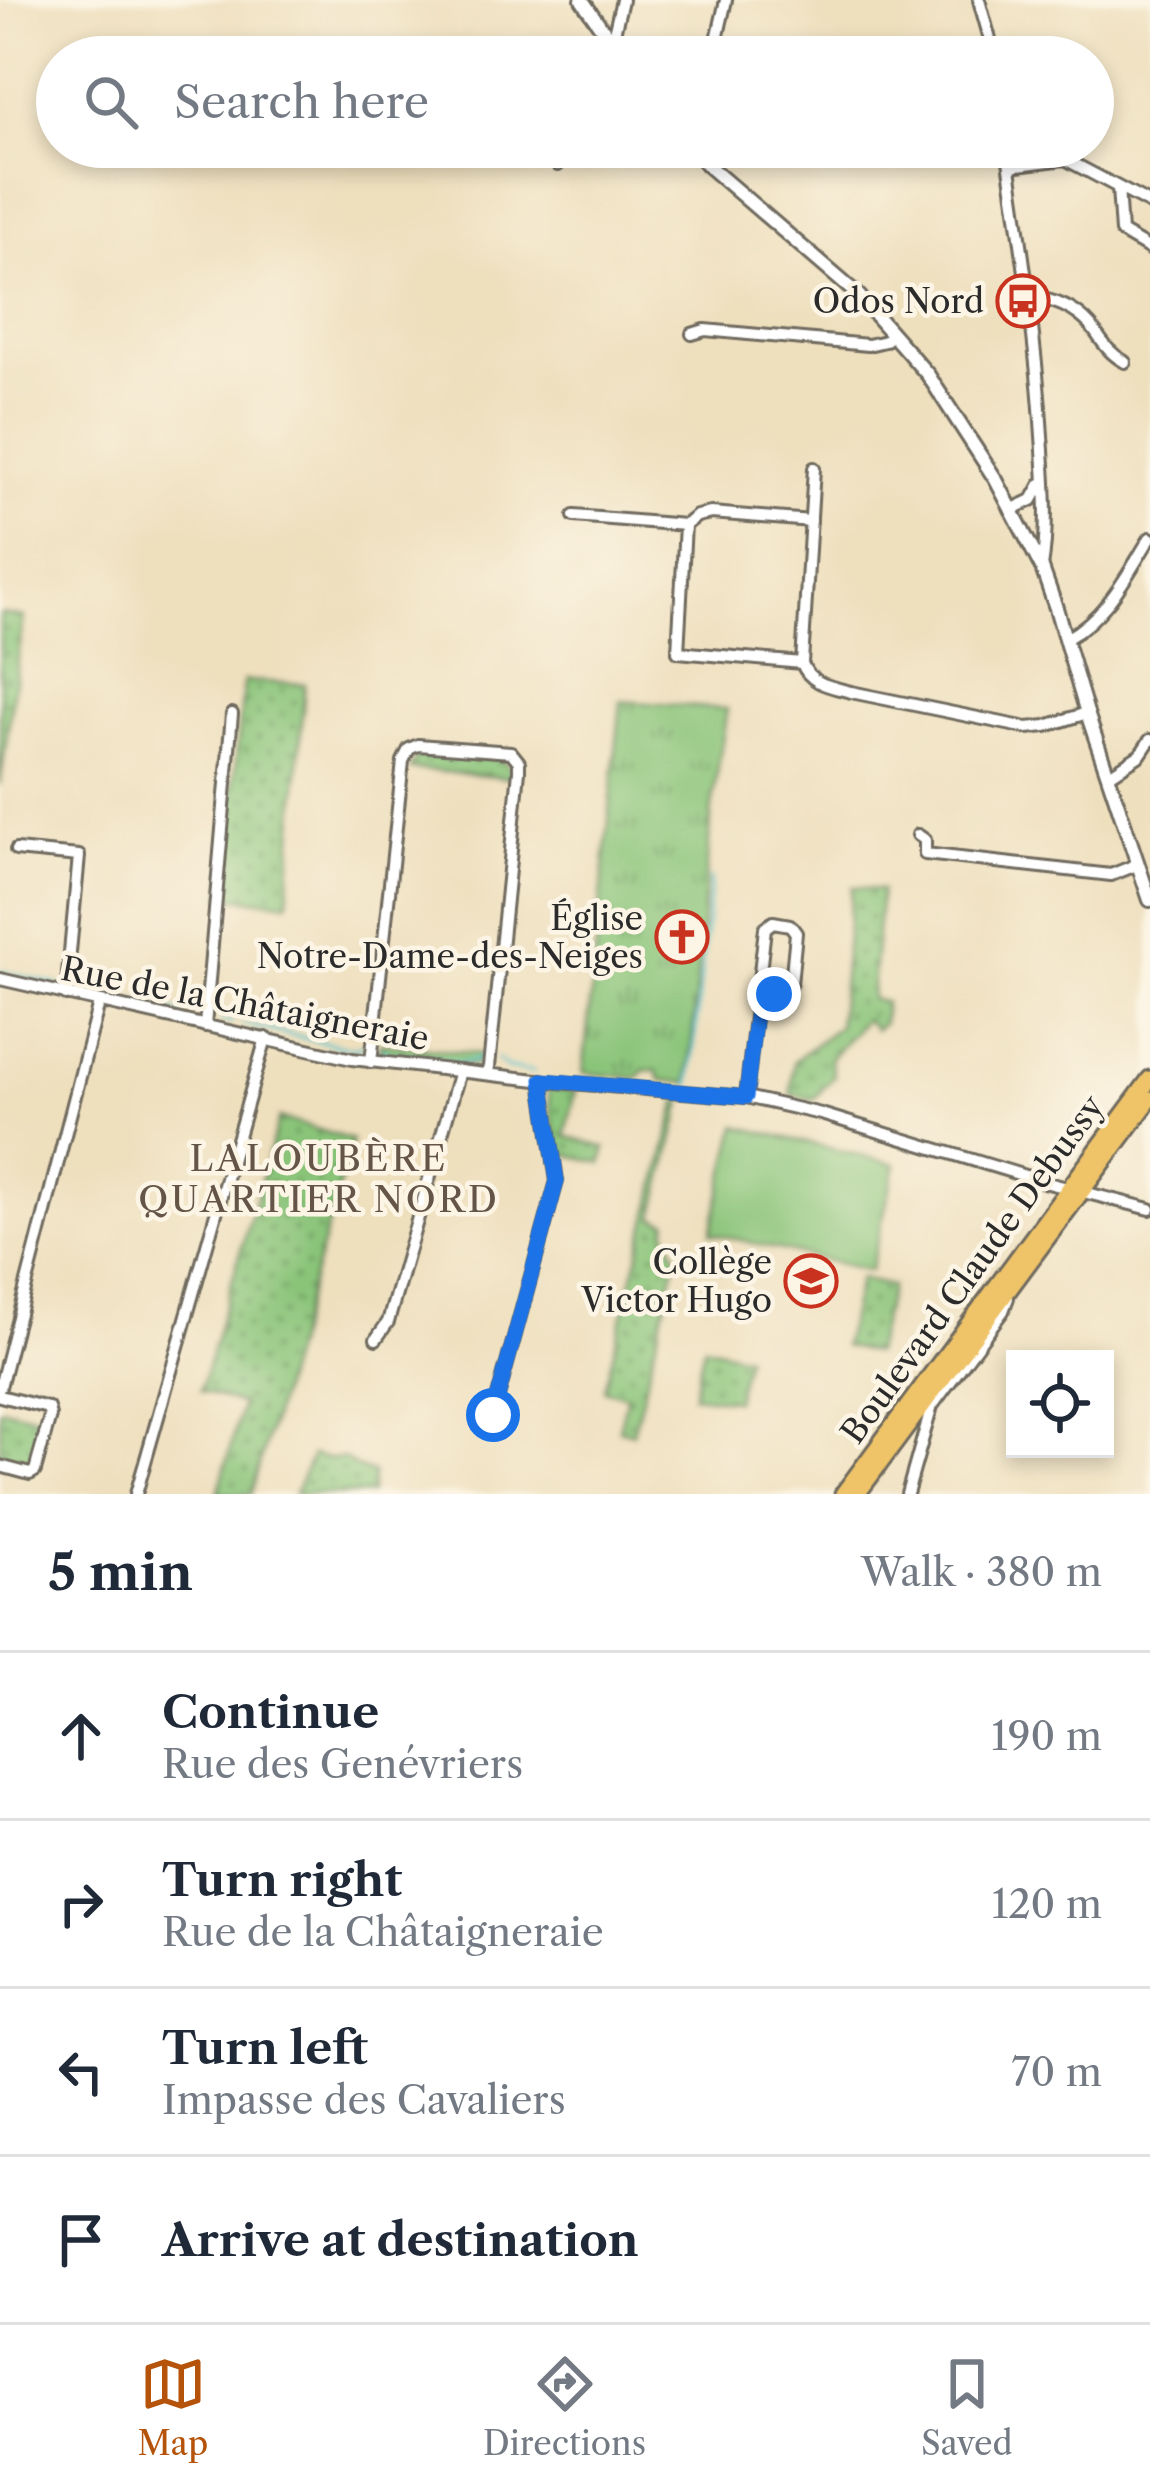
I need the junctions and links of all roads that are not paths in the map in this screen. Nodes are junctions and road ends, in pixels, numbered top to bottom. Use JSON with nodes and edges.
{"nodes":[{"id":1,"x":582,"y":0,"type":"edge"},
{"id":2,"x":622,"y":0,"type":"edge"},
{"id":3,"x":726,"y":0,"type":"edge"},
{"id":4,"x":979,"y":0,"type":"edge"},
{"id":5,"x":607,"y":36,"type":"edge"},
{"id":6,"x":611,"y":36,"type":"edge"},
{"id":7,"x":718,"y":36,"type":"edge"},
{"id":8,"x":989,"y":36,"type":"edge"},
{"id":9,"x":710,"y":168,"type":"edge"},
{"id":10,"x":1010,"y":168,"type":"edge"},
{"id":11,"x":1081,"y":168,"type":"edge"},
{"id":12,"x":1118,"y":188,"type":"junction"},
{"id":13,"x":1150,"y":204,"type":"edge"},
{"id":14,"x":1150,"y":248,"type":"edge"},
{"id":15,"x":1030,"y":297,"type":"junction"},
{"id":16,"x":692,"y":334,"type":"dead end"},
{"id":17,"x":893,"y":334,"type":"junction"},
{"id":18,"x":1125,"y":362,"type":"dead end"},
{"id":19,"x":814,"y":468,"type":"dead end"},
{"id":20,"x":1044,"y":475,"type":"junction"},
{"id":21,"x":1013,"y":509,"type":"junction"},
{"id":22,"x":1045,"y":514,"type":"junction"},
{"id":23,"x":574,"y":516,"type":"dead end"},
{"id":24,"x":811,"y":521,"type":"junction"},
{"id":25,"x":1020,"y":523,"type":"junction"},
{"id":26,"x":685,"y":525,"type":"junction"},
{"id":27,"x":1150,"y":538,"type":"edge"},
{"id":28,"x":1042,"y":568,"type":"junction"},
{"id":29,"x":1066,"y":639,"type":"junction"},
{"id":30,"x":802,"y":663,"type":"junction"},
{"id":31,"x":1087,"y":713,"type":"junction"},
{"id":32,"x":232,"y":714,"type":"dead end"},
{"id":33,"x":1150,"y":740,"type":"edge"},
{"id":34,"x":1108,"y":776,"type":"junction"},
{"id":35,"x":918,"y":835,"type":"dead end"},
{"id":36,"x":16,"y":850,"type":"dead end"},
{"id":37,"x":1136,"y":866,"type":"junction"},
{"id":38,"x":1150,"y":900,"type":"edge"},
{"id":39,"x":0,"y":980,"type":"edge"},
{"id":40,"x":758,"y":994,"type":"junction"},
{"id":41,"x":66,"y":995,"type":"junction"},
{"id":42,"x":99,"y":1003,"type":"junction"},
{"id":43,"x":206,"y":1026,"type":"junction"},
{"id":44,"x":266,"y":1038,"type":"junction"},
{"id":45,"x":371,"y":1061,"type":"junction"},
{"id":46,"x":460,"y":1071,"type":"junction"},
{"id":47,"x":486,"y":1073,"type":"junction"},
{"id":48,"x":1150,"y":1079,"type":"edge"},
{"id":49,"x":542,"y":1080,"type":"junction"},
{"id":50,"x":746,"y":1097,"type":"junction"},
{"id":51,"x":1150,"y":1099,"type":"edge"},
{"id":52,"x":1075,"y":1191,"type":"junction"},
{"id":53,"x":1150,"y":1209,"type":"edge"},
{"id":54,"x":1015,"y":1281,"type":"junction"},
{"id":55,"x":376,"y":1340,"type":"dead end"},
{"id":56,"x":0,"y":1391,"type":"edge"},
{"id":57,"x":501,"y":1427,"type":"dead end"},
{"id":58,"x":0,"y":1466,"type":"edge"},
{"id":59,"x":136,"y":1494,"type":"edge"},
{"id":60,"x":843,"y":1494,"type":"edge"},
{"id":61,"x":857,"y":1494,"type":"edge"},
{"id":62,"x":907,"y":1494,"type":"edge"}],
"edges":[{"from":1,"to":5,"type":"street"},
{"from":2,"to":6,"type":"street"},
{"from":3,"to":7,"type":"street"},
{"from":4,"to":8,"type":"street"},
{"from":9,"to":17,"type":"street"},
{"from":10,"to":15,"type":"street"},
{"from":11,"to":12,"type":"street"},
{"from":12,"to":13,"type":"street"},
{"from":12,"to":14,"type":"street"},
{"from":15,"to":18,"type":"street"},
{"from":15,"to":20,"type":"street"},
{"from":16,"to":17,"type":"street"},
{"from":17,"to":21,"type":"street"},
{"from":19,"to":24,"type":"street"},
{"from":20,"to":21,"type":"street"},
{"from":20,"to":22,"type":"street"},
{"from":21,"to":25,"type":"street"},
{"from":22,"to":25,"type":"street"},
{"from":22,"to":28,"type":"street"},
{"from":23,"to":26,"type":"street"},
{"from":24,"to":26,"type":"street"},
{"from":24,"to":30,"type":"street"},
{"from":25,"to":28,"type":"street"},
{"from":26,"to":30,"type":"street"},
{"from":27,"to":29,"type":"street"},
{"from":28,"to":29,"type":"street"},
{"from":29,"to":31,"type":"street"},
{"from":30,"to":31,"type":"street"},
{"from":31,"to":34,"type":"street"},
{"from":32,"to":43,"type":"street"},
{"from":33,"to":34,"type":"street"},
{"from":34,"to":37,"type":"street"},
{"from":35,"to":37,"type":"street"},
{"from":36,"to":41,"type":"street"},
{"from":37,"to":38,"type":"street"},
{"from":39,"to":41,"type":"street","name":"Rue de la Châtaigneraie"},
{"from":40,"to":40,"type":"street"},
{"from":40,"to":50,"type":"street"},
{"from":41,"to":42,"type":"street","name":"Rue de la Châtaigneraie"},
{"from":42,"to":43,"type":"street","name":"Rue de la Châtaigneraie"},
{"from":42,"to":56,"type":"street"},
{"from":43,"to":44,"type":"street","name":"Rue de la Châtaigneraie"},
{"from":44,"to":45,"type":"street","name":"Rue de la Châtaigneraie"},
{"from":44,"to":59,"type":"street"},
{"from":45,"to":46,"type":"street","name":"Rue de la Châtaigneraie"},
{"from":45,"to":47,"type":"street"},
{"from":46,"to":47,"type":"street","name":"Rue de la Châtaigneraie"},
{"from":46,"to":55,"type":"street"},
{"from":47,"to":49,"type":"street","name":"Rue de la Châtaigneraie"},
{"from":48,"to":52,"type":"main road","name":"Boulevard Claude Debussy"},
{"from":49,"to":50,"type":"street","name":"Rue de la Châtaigneraie"},
{"from":49,"to":57,"type":"street"},
{"from":50,"to":52,"type":"street","name":"Rue de la Châtaigneraie"},
{"from":51,"to":52,"type":"main road","name":"Boulevard Claude Debussy"},
{"from":52,"to":53,"type":"street","name":"Rue de la Châtaigneraie"},
{"from":52,"to":54,"type":"main road","name":"Boulevard Claude Debussy"},
{"from":52,"to":60,"type":"main road","name":"Boulevard Claude Debussy"},
{"from":54,"to":61,"type":"main road","name":"Boulevard Claude Debussy"},
{"from":54,"to":62,"type":"street"},
{"from":56,"to":58,"type":"street"}]}
